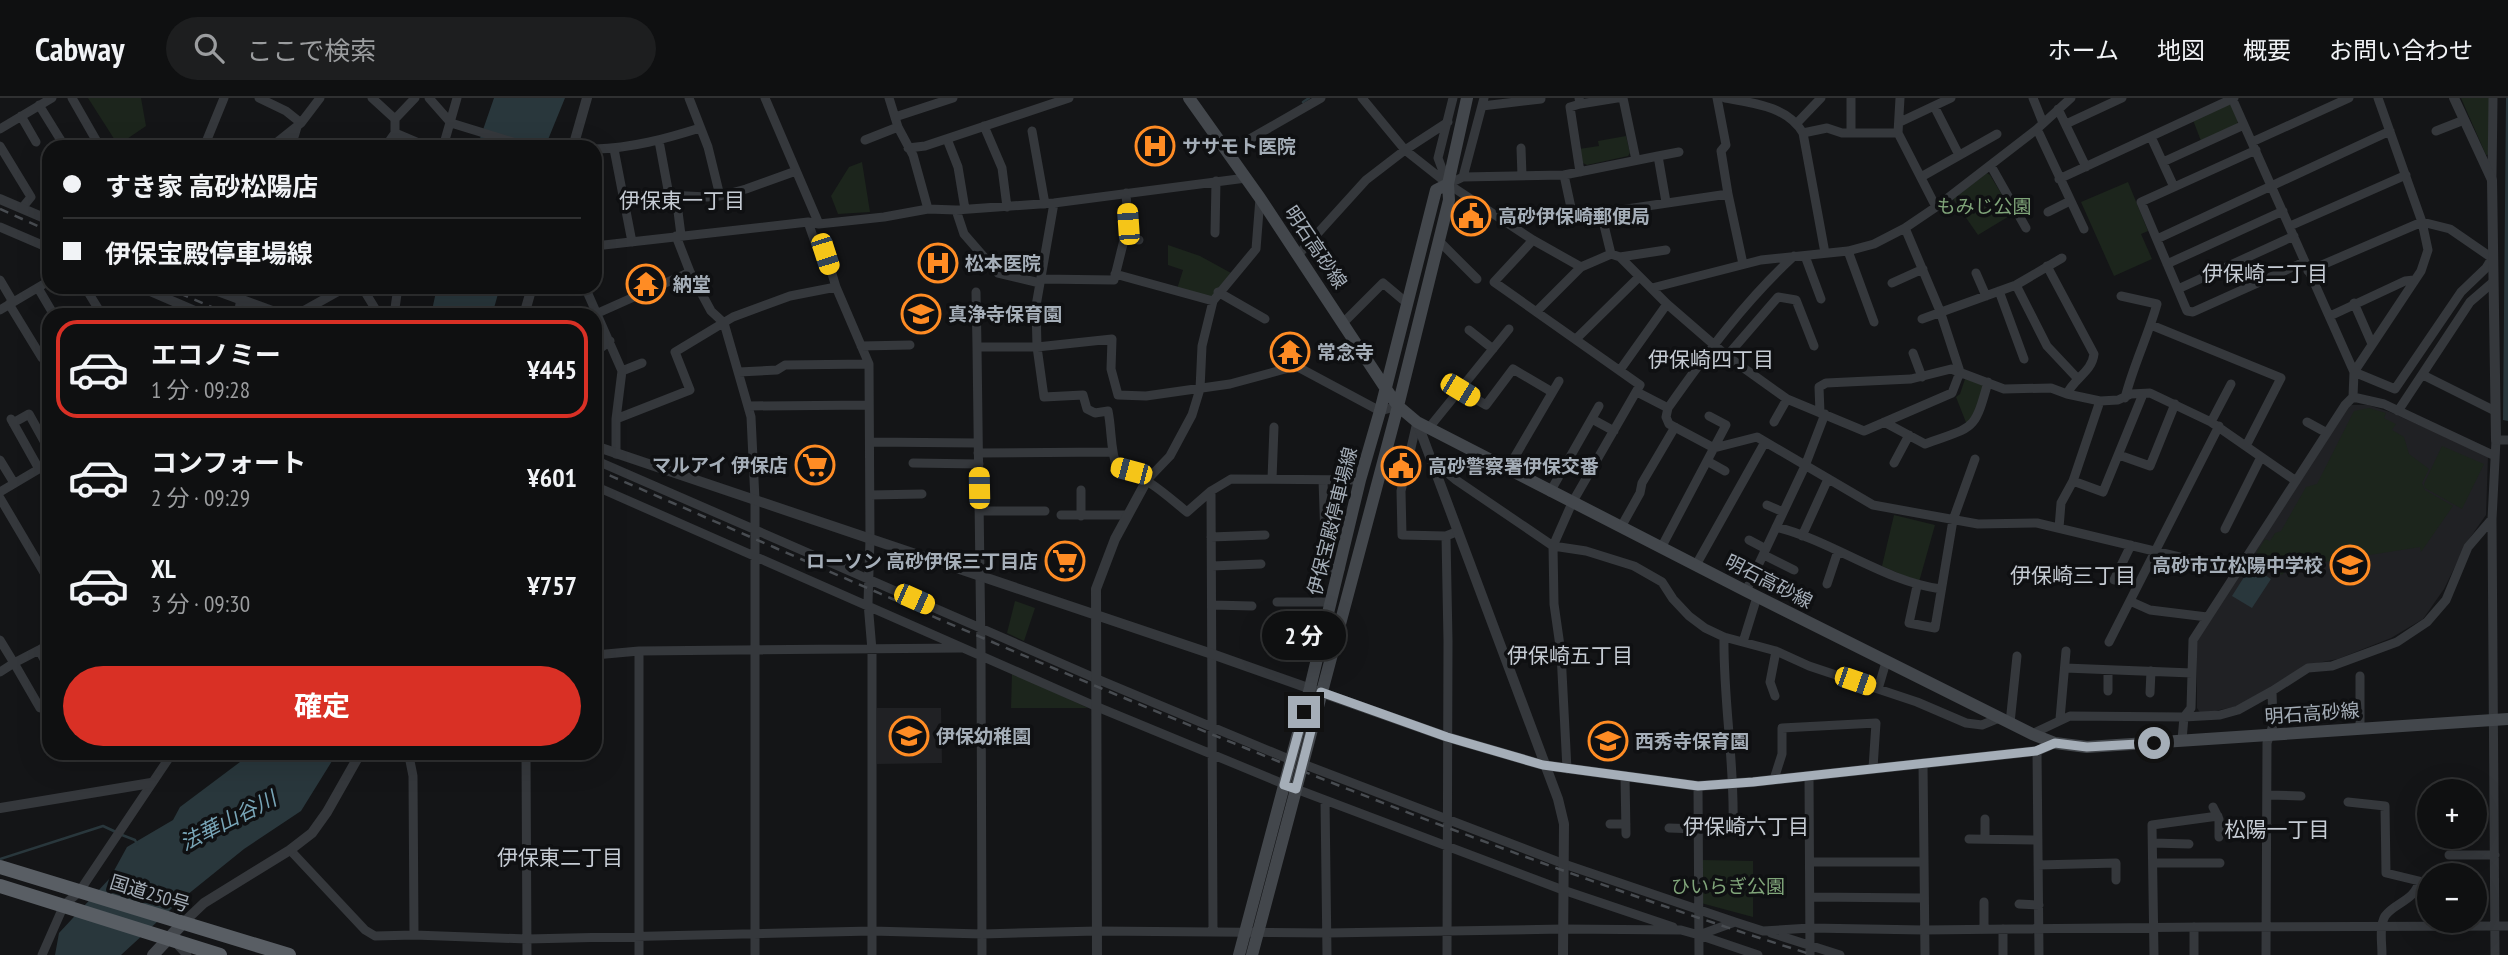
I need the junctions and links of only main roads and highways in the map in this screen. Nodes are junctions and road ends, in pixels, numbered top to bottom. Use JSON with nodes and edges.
{"nodes":[{"id":1,"x":1189,"y":98,"type":"edge"},
{"id":2,"x":1467,"y":98,"type":"edge"},
{"id":3,"x":1448,"y":184,"type":"junction"},
{"id":4,"x":1386,"y":389,"type":"junction"},
{"id":5,"x":1398,"y":406,"type":"junction"},
{"id":6,"x":1316,"y":690,"type":"junction"},
{"id":7,"x":2502,"y":719,"type":"edge"},
{"id":8,"x":1290,"y":787,"type":"junction"},
{"id":9,"x":0,"y":867,"type":"edge"},
{"id":10,"x":0,"y":886,"type":"edge"},
{"id":11,"x":184,"y":923,"type":"junction"},
{"id":12,"x":172,"y":940,"type":"junction"},
{"id":13,"x":153,"y":955,"type":"edge"},
{"id":14,"x":220,"y":955,"type":"edge"},
{"id":15,"x":289,"y":955,"type":"edge"},
{"id":16,"x":1239,"y":955,"type":"edge"},
{"id":17,"x":1252,"y":955,"type":"edge"}],
"edges":[{"from":1,"to":4,"type":"main road","name":"明石高砂線"},
{"from":2,"to":3,"type":"main road","name":"伊保宝殿停車場線"},
{"from":3,"to":4,"type":"main road","name":"伊保宝殿停車場線"},
{"from":3,"to":5,"type":"main road","name":"伊保宝殿停車場線"},
{"from":4,"to":5,"type":"main road","name":"明石高砂線"},
{"from":4,"to":6,"type":"main road","name":"伊保宝殿停車場線"},
{"from":5,"to":6,"type":"main road","name":"伊保宝殿停車場線"},
{"from":5,"to":7,"type":"main road","name":"明石高砂線"},
{"from":6,"to":8,"type":"main road","name":"伊保宝殿停車場線"},
{"from":8,"to":16,"type":"main road","name":"伊保宝殿停車場線"},
{"from":8,"to":17,"type":"main road","name":"伊保宝殿停車場線"},
{"from":9,"to":11,"type":"highway","name":"国道250号"},
{"from":10,"to":12,"type":"highway","name":"国道250号"},
{"from":11,"to":12,"type":"main road"},
{"from":11,"to":15,"type":"highway","name":"国道250号"},
{"from":12,"to":13,"type":"main road"},
{"from":12,"to":14,"type":"highway","name":"国道250号"}]}
